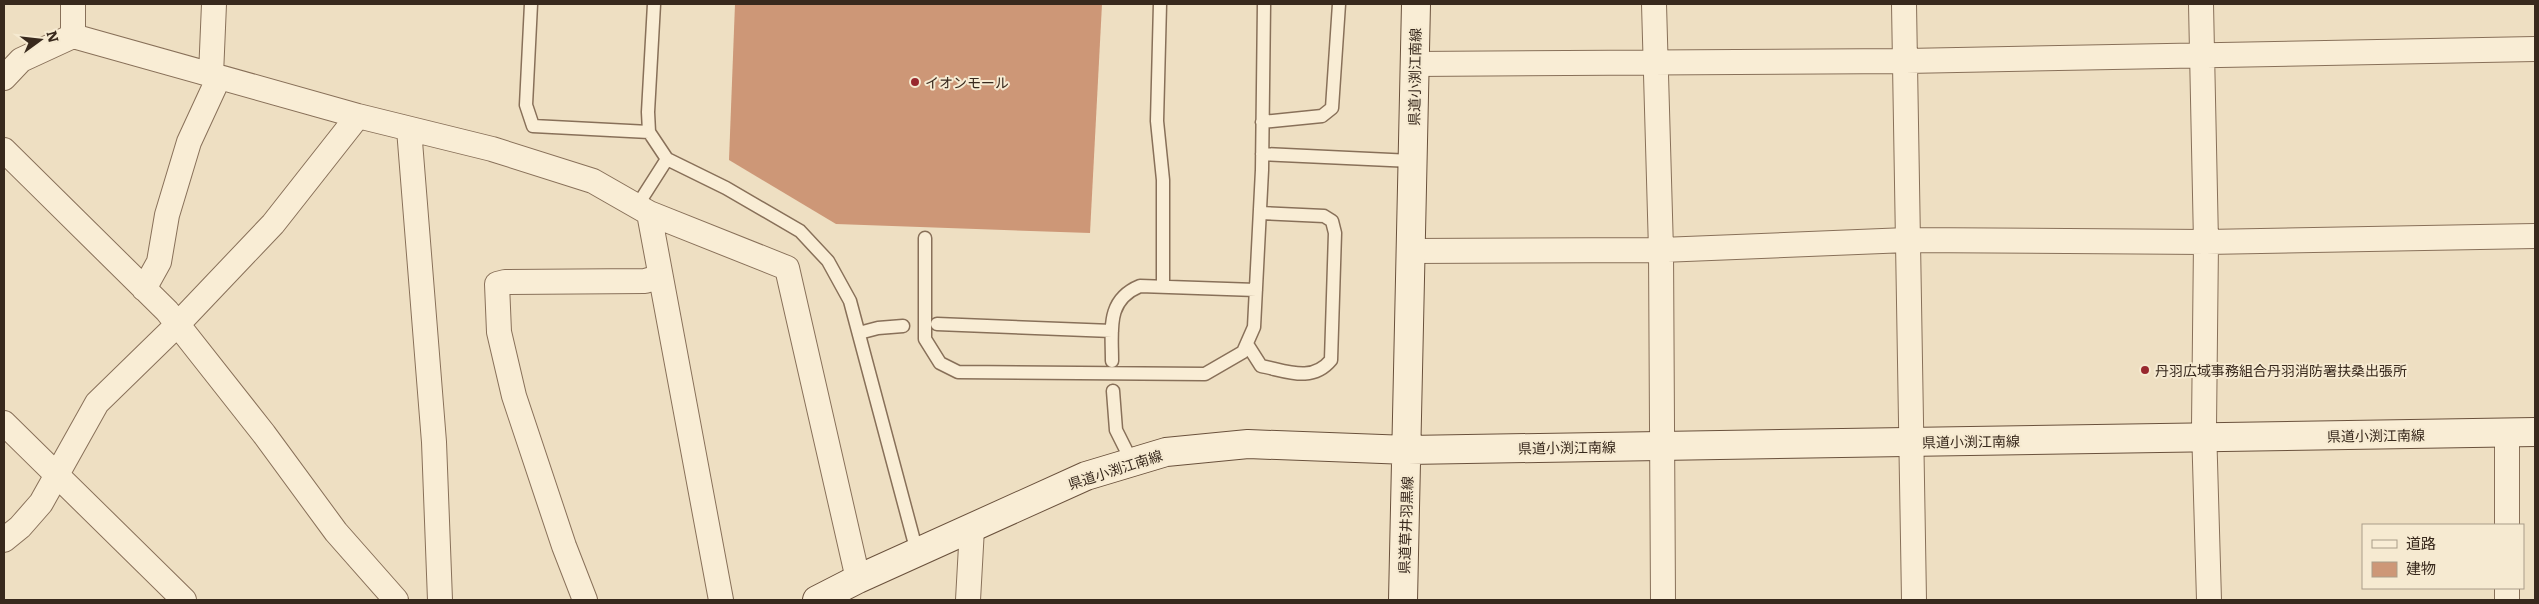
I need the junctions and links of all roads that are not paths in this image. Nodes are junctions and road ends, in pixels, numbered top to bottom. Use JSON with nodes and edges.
{"nodes":[{"id":1,"x":73,"y":4,"type":"edge"},
{"id":2,"x":214,"y":4,"type":"edge"},
{"id":3,"x":531,"y":4,"type":"edge"},
{"id":4,"x":654,"y":4,"type":"edge"},
{"id":5,"x":1160,"y":4,"type":"edge"},
{"id":6,"x":1264,"y":4,"type":"edge"},
{"id":7,"x":1339,"y":4,"type":"edge"},
{"id":8,"x":1416,"y":4,"type":"edge"},
{"id":9,"x":1654,"y":4,"type":"edge"},
{"id":10,"x":1904,"y":4,"type":"edge"},
{"id":11,"x":2201,"y":4,"type":"edge"},
{"id":12,"x":73,"y":36,"type":"junction"},
{"id":13,"x":2535,"y":49,"type":"edge"},
{"id":14,"x":2202,"y":56,"type":"junction"},
{"id":15,"x":1906,"y":61,"type":"junction"},
{"id":16,"x":1656,"y":63,"type":"junction"},
{"id":17,"x":1414,"y":64,"type":"junction"},
{"id":18,"x":215,"y":76,"type":"junction"},
{"id":19,"x":4,"y":78,"type":"edge"},
{"id":20,"x":358,"y":116,"type":"junction"},
{"id":21,"x":1262,"y":122,"type":"junction"},
{"id":22,"x":409,"y":129,"type":"junction"},
{"id":23,"x":649,"y":132,"type":"junction"},
{"id":24,"x":4,"y":150,"type":"edge"},
{"id":25,"x":1262,"y":154,"type":"junction"},
{"id":26,"x":667,"y":159,"type":"junction"},
{"id":27,"x":1412,"y":161,"type":"junction"},
{"id":28,"x":643,"y":210,"type":"junction"},
{"id":29,"x":1260,"y":213,"type":"junction"},
{"id":30,"x":2535,"y":236,"type":"edge"},
{"id":31,"x":925,"y":238,"type":"dead end"},
{"id":32,"x":1906,"y":240,"type":"junction"},
{"id":33,"x":2206,"y":242,"type":"junction"},
{"id":34,"x":1661,"y":250,"type":"junction"},
{"id":35,"x":1410,"y":251,"type":"junction"},
{"id":36,"x":659,"y":277,"type":"junction"},
{"id":37,"x":1163,"y":287,"type":"junction"},
{"id":38,"x":144,"y":290,"type":"junction"},
{"id":39,"x":1256,"y":290,"type":"junction"},
{"id":40,"x":177,"y":324,"type":"junction"},
{"id":41,"x":937,"y":324,"type":"dead end"},
{"id":42,"x":903,"y":326,"type":"dead end"},
{"id":43,"x":1112,"y":331,"type":"junction"},
{"id":44,"x":859,"y":333,"type":"junction"},
{"id":45,"x":1247,"y":344,"type":"junction"},
{"id":46,"x":1112,"y":361,"type":"dead end"},
{"id":47,"x":1113,"y":390,"type":"dead end"},
{"id":48,"x":4,"y":423,"type":"edge"},
{"id":49,"x":2535,"y":432,"type":"edge"},
{"id":50,"x":2507,"y":433,"type":"junction"},
{"id":51,"x":2205,"y":437,"type":"junction"},
{"id":52,"x":1912,"y":442,"type":"junction"},
{"id":53,"x":1661,"y":445,"type":"junction"},
{"id":54,"x":1408,"y":450,"type":"junction"},
{"id":55,"x":1132,"y":462,"type":"junction"},
{"id":56,"x":58,"y":474,"type":"junction"},
{"id":57,"x":2507,"y":524,"type":"edge"},
{"id":58,"x":972,"y":528,"type":"junction"},
{"id":59,"x":4,"y":540,"type":"edge"},
{"id":60,"x":917,"y":552,"type":"junction"},
{"id":61,"x":858,"y":578,"type":"junction"},
{"id":62,"x":184,"y":600,"type":"edge"},
{"id":63,"x":396,"y":600,"type":"edge"},
{"id":64,"x":440,"y":600,"type":"edge"},
{"id":65,"x":585,"y":600,"type":"edge"},
{"id":66,"x":721,"y":600,"type":"edge"},
{"id":67,"x":817,"y":600,"type":"edge"},
{"id":68,"x":968,"y":600,"type":"edge"},
{"id":69,"x":1403,"y":600,"type":"edge"},
{"id":70,"x":1663,"y":600,"type":"edge"},
{"id":71,"x":1914,"y":600,"type":"edge"},
{"id":72,"x":2209,"y":600,"type":"edge"}],
"edges":[{"from":1,"to":12,"type":"street"},
{"from":2,"to":18,"type":"street"},
{"from":3,"to":23,"type":"lane"},
{"from":4,"to":23,"type":"lane"},
{"from":5,"to":37,"type":"lane"},
{"from":6,"to":21,"type":"lane"},
{"from":7,"to":21,"type":"lane"},
{"from":8,"to":17,"type":"main road","name":"県道小渕江南線"},
{"from":9,"to":16,"type":"street"},
{"from":10,"to":15,"type":"street"},
{"from":11,"to":14,"type":"street"},
{"from":12,"to":18,"type":"street"},
{"from":12,"to":19,"type":"street"},
{"from":13,"to":14,"type":"street"},
{"from":14,"to":15,"type":"street"},
{"from":14,"to":33,"type":"street"},
{"from":15,"to":16,"type":"street"},
{"from":15,"to":32,"type":"street"},
{"from":16,"to":17,"type":"street"},
{"from":16,"to":34,"type":"street"},
{"from":17,"to":27,"type":"main road","name":"県道小渕江南線"},
{"from":18,"to":20,"type":"street"},
{"from":18,"to":38,"type":"street"},
{"from":20,"to":22,"type":"street"},
{"from":20,"to":40,"type":"street"},
{"from":21,"to":25,"type":"lane"},
{"from":22,"to":28,"type":"street"},
{"from":22,"to":64,"type":"street"},
{"from":23,"to":26,"type":"lane"},
{"from":24,"to":38,"type":"street"},
{"from":25,"to":27,"type":"lane"},
{"from":25,"to":29,"type":"lane"},
{"from":26,"to":28,"type":"lane"},
{"from":26,"to":44,"type":"lane"},
{"from":27,"to":35,"type":"main road","name":"県道小渕江南線"},
{"from":28,"to":36,"type":"street"},
{"from":28,"to":61,"type":"street"},
{"from":29,"to":39,"type":"lane"},
{"from":29,"to":45,"type":"lane"},
{"from":30,"to":33,"type":"street"},
{"from":31,"to":45,"type":"lane"},
{"from":32,"to":33,"type":"street"},
{"from":32,"to":34,"type":"street"},
{"from":32,"to":52,"type":"street"},
{"from":33,"to":51,"type":"street"},
{"from":34,"to":35,"type":"street"},
{"from":34,"to":53,"type":"street"},
{"from":35,"to":54,"type":"main road","name":"県道小渕江南線"},
{"from":36,"to":65,"type":"street"},
{"from":36,"to":66,"type":"street"},
{"from":37,"to":39,"type":"lane"},
{"from":37,"to":43,"type":"lane"},
{"from":38,"to":40,"type":"street"},
{"from":39,"to":45,"type":"lane"},
{"from":40,"to":56,"type":"street"},
{"from":40,"to":63,"type":"street"},
{"from":41,"to":43,"type":"lane"},
{"from":42,"to":44,"type":"lane"},
{"from":43,"to":46,"type":"lane"},
{"from":44,"to":60,"type":"lane"},
{"from":47,"to":55,"type":"lane"},
{"from":48,"to":56,"type":"street"},
{"from":49,"to":50,"type":"main road","name":"県道小渕江南線"},
{"from":50,"to":51,"type":"main road","name":"県道小渕江南線"},
{"from":50,"to":57,"type":"street"},
{"from":51,"to":52,"type":"main road","name":"県道小渕江南線"},
{"from":51,"to":72,"type":"street"},
{"from":52,"to":53,"type":"main road","name":"県道小渕江南線"},
{"from":52,"to":71,"type":"street"},
{"from":53,"to":54,"type":"main road","name":"県道小渕江南線"},
{"from":53,"to":70,"type":"street"},
{"from":54,"to":55,"type":"main road","name":"県道小渕江南線"},
{"from":54,"to":69,"type":"main road","name":"県道草井羽黒線"},
{"from":55,"to":58,"type":"main road","name":"県道小渕江南線"},
{"from":56,"to":59,"type":"street"},
{"from":56,"to":62,"type":"street"},
{"from":58,"to":60,"type":"main road","name":"県道小渕江南線"},
{"from":58,"to":68,"type":"street"},
{"from":60,"to":61,"type":"main road","name":"県道小渕江南線"},
{"from":61,"to":67,"type":"main road","name":"県道小渕江南線"}]}
